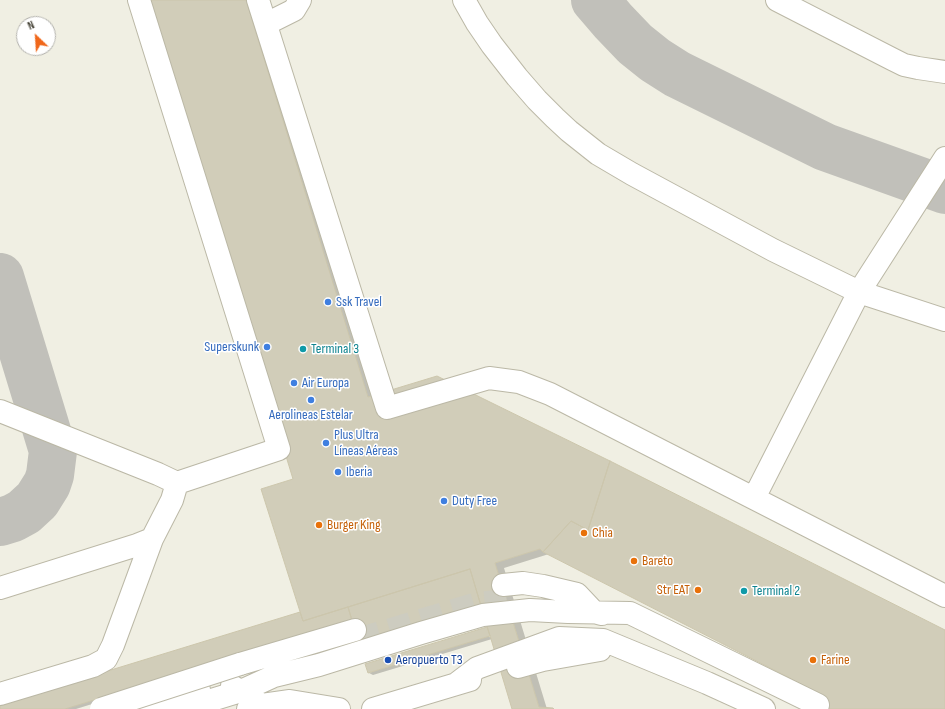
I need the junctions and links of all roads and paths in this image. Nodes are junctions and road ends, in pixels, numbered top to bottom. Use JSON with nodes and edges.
{"nodes":[{"id":1,"x":140,"y":0,"type":"edge"},
{"id":2,"x":258,"y":0,"type":"edge"},
{"id":3,"x":300,"y":0,"type":"edge"},
{"id":4,"x":464,"y":0,"type":"edge"},
{"id":5,"x":776,"y":0,"type":"edge"},
{"id":6,"x":266,"y":24,"type":"junction"},
{"id":7,"x":945,"y":72,"type":"edge"},
{"id":8,"x":945,"y":158,"type":"edge"},
{"id":9,"x":859,"y":292,"type":"junction"},
{"id":10,"x":945,"y":320,"type":"edge"},
{"id":11,"x":0,"y":411,"type":"edge"},
{"id":12,"x":177,"y":483,"type":"junction"},
{"id":13,"x":754,"y":498,"type":"junction"},
{"id":14,"x":152,"y":539,"type":"junction"},
{"id":15,"x":0,"y":588,"type":"edge"},
{"id":16,"x":945,"y":596,"type":"edge"},
{"id":17,"x":568,"y":612,"type":"junction"},
{"id":18,"x":594,"y":612,"type":"junction"},
{"id":19,"x":356,"y":635,"type":"tunnel mouth"},
{"id":20,"x":0,"y":694,"type":"edge"},
{"id":21,"x":253,"y":703,"type":"edge"},
{"id":22,"x":818,"y":704,"type":"dead end"},
{"id":23,"x":404,"y":705,"type":"edge"},
{"id":24,"x":101,"y":709,"type":"edge"},
{"id":25,"x":141,"y":709,"type":"edge"},
{"id":26,"x":182,"y":709,"type":"edge"},
{"id":27,"x":339,"y":709,"type":"edge"},
{"id":28,"x":374,"y":709,"type":"edge"},
{"id":29,"x":764,"y":709,"type":"edge"},
{"id":30,"x":797,"y":709,"type":"edge"}],
"edges":[{"from":1,"to":12,"type":"street"},
{"from":2,"to":6,"type":"street"},
{"from":3,"to":6,"type":"street"},
{"from":4,"to":9,"type":"street"},
{"from":5,"to":7,"type":"street"},
{"from":6,"to":13,"type":"street"},
{"from":8,"to":9,"type":"street"},
{"from":9,"to":10,"type":"street"},
{"from":9,"to":13,"type":"street"},
{"from":11,"to":12,"type":"street"},
{"from":12,"to":14,"type":"street"},
{"from":13,"to":16,"type":"street"},
{"from":14,"to":15,"type":"street"},
{"from":14,"to":20,"type":"street"},
{"from":17,"to":18,"type":"street"},
{"from":17,"to":18,"type":"street"},
{"from":17,"to":21,"type":"street"},
{"from":18,"to":22,"type":"street"},
{"from":18,"to":30,"type":"street"},
{"from":19,"to":24,"type":"street","bridge":true},
{"from":21,"to":25,"type":"street"},
{"from":21,"to":26,"type":"street"},
{"from":21,"to":27,"type":"street"},
{"from":23,"to":28,"type":"street"},
{"from":23,"to":29,"type":"street"}]}
